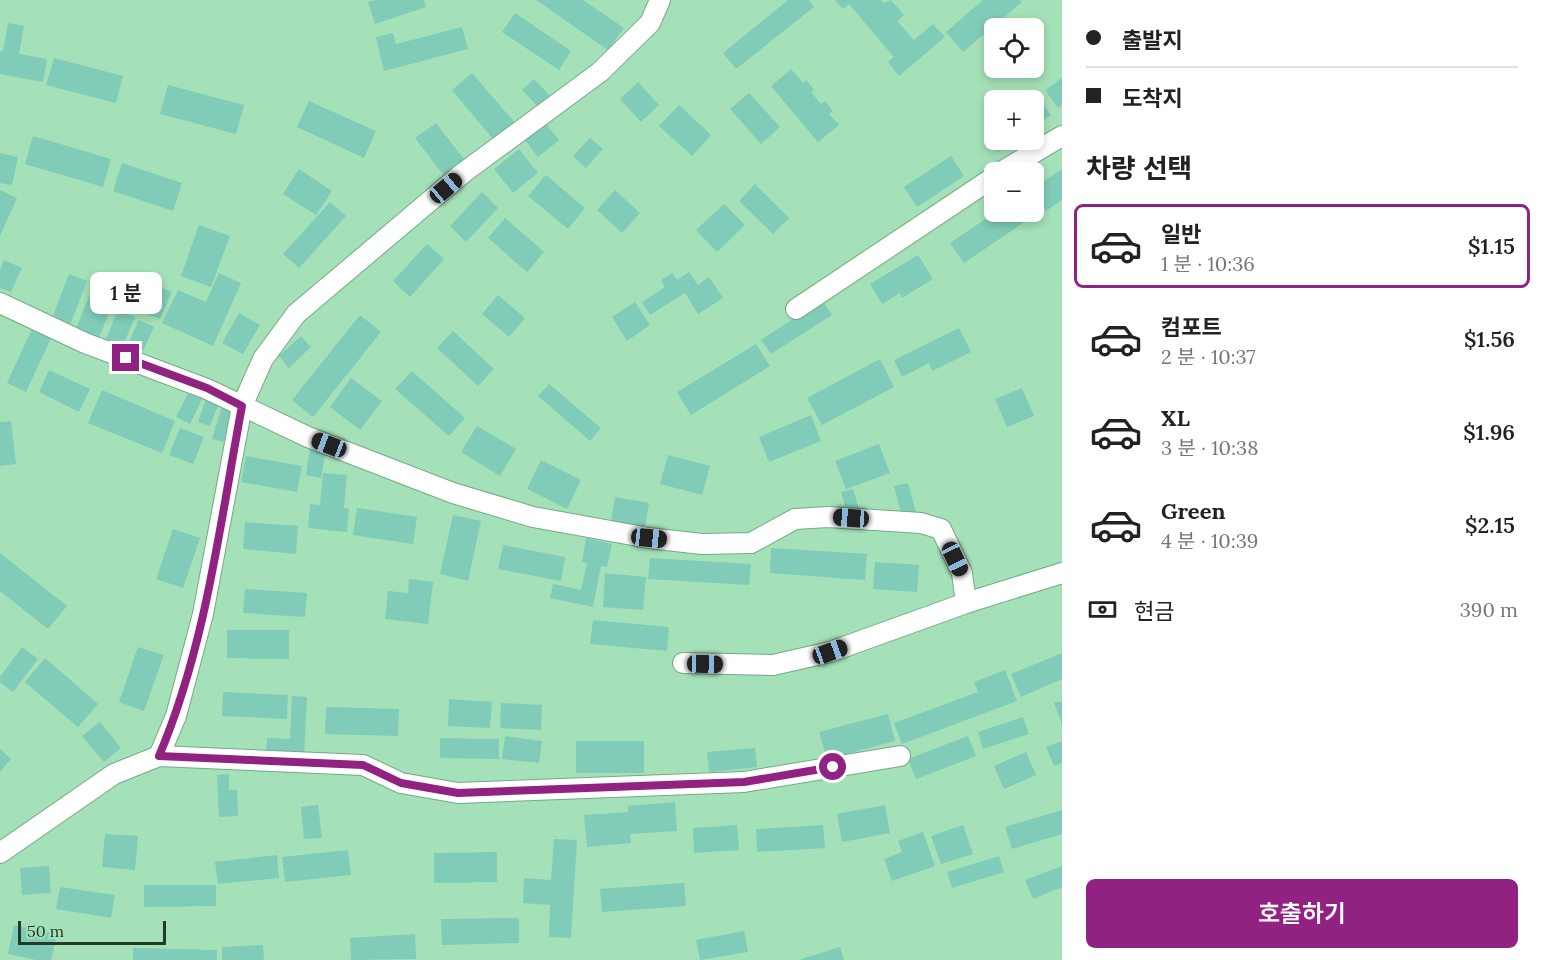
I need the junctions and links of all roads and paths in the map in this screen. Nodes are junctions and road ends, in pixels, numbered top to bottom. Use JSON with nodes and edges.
{"nodes":[{"id":1,"x":660,"y":0,"type":"edge"},
{"id":2,"x":1062,"y":136,"type":"edge"},
{"id":3,"x":1018,"y":162,"type":"edge"},
{"id":4,"x":984,"y":184,"type":"edge"},
{"id":5,"x":0,"y":303,"type":"edge"},
{"id":6,"x":796,"y":309,"type":"dead end"},
{"id":7,"x":242,"y":406,"type":"junction"},
{"id":8,"x":1062,"y":573,"type":"edge"},
{"id":9,"x":966,"y":603,"type":"junction"},
{"id":10,"x":683,"y":663,"type":"dead end"},
{"id":11,"x":159,"y":756,"type":"junction"},
{"id":12,"x":900,"y":756,"type":"dead end"},
{"id":13,"x":0,"y":853,"type":"edge"}],
"edges":[{"from":1,"to":7,"type":"street"},
{"from":2,"to":3,"type":"street"},
{"from":4,"to":6,"type":"street"},
{"from":5,"to":7,"type":"street"},
{"from":7,"to":9,"type":"street"},
{"from":7,"to":11,"type":"street"},
{"from":8,"to":9,"type":"street"},
{"from":9,"to":10,"type":"street"},
{"from":11,"to":12,"type":"street"},
{"from":11,"to":13,"type":"street"}]}
